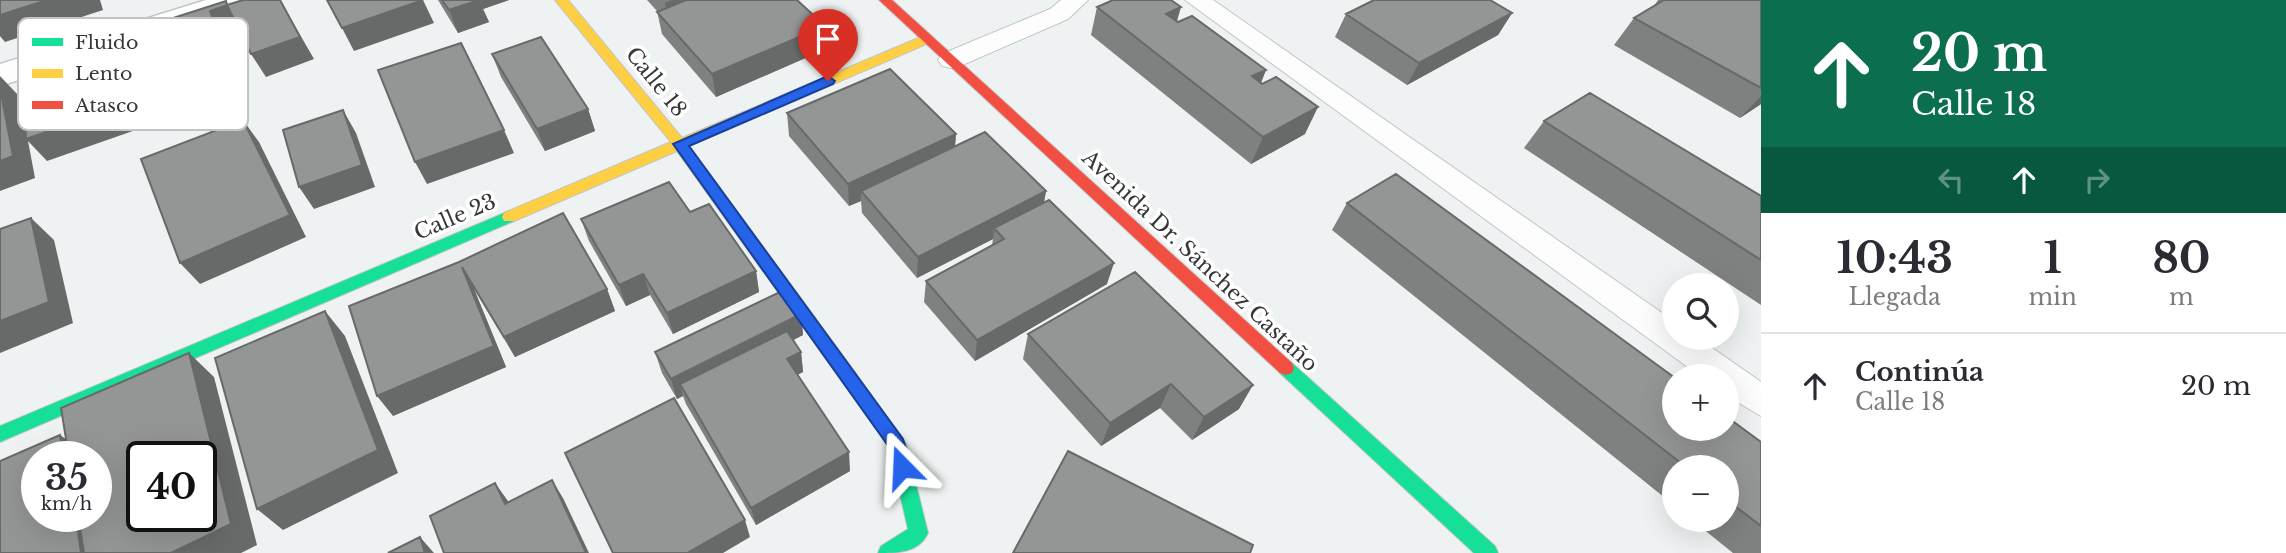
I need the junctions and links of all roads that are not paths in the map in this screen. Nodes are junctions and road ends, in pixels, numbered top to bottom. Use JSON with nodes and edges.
{"nodes":[{"id":1,"x":237,"y":0,"type":"edge"},
{"id":2,"x":561,"y":0,"type":"edge"},
{"id":3,"x":885,"y":0,"type":"edge"},
{"id":4,"x":1076,"y":0,"type":"edge"},
{"id":5,"x":1197,"y":0,"type":"edge"},
{"id":6,"x":180,"y":18,"type":"edge"},
{"id":7,"x":927,"y":38,"type":"junction"},
{"id":8,"x":951,"y":60,"type":"junction"},
{"id":9,"x":18,"y":69,"type":"edge"},
{"id":10,"x":0,"y":75,"type":"edge"},
{"id":11,"x":680,"y":144,"type":"junction"},
{"id":12,"x":1709,"y":364,"type":"edge"},
{"id":13,"x":1739,"y":385,"type":"edge"},
{"id":14,"x":1761,"y":401,"type":"edge"},
{"id":15,"x":0,"y":434,"type":"edge"},
{"id":16,"x":888,"y":553,"type":"edge"},
{"id":17,"x":1488,"y":553,"type":"edge"}],
"edges":[{"from":1,"to":6,"type":"street"},
{"from":2,"to":11,"type":"street","name":"Calle 18"},
{"from":3,"to":7,"type":"street","name":"Avenida Dr. Sánchez Castaño"},
{"from":4,"to":8,"type":"lane"},
{"from":5,"to":12,"type":"lane"},
{"from":7,"to":8,"type":"street","name":"Avenida Dr. Sánchez Castaño"},
{"from":7,"to":11,"type":"street","name":"Calle 23"},
{"from":8,"to":17,"type":"street","name":"Avenida Dr. Sánchez Castaño"},
{"from":9,"to":10,"type":"street"},
{"from":11,"to":15,"type":"street","name":"Calle 23"},
{"from":11,"to":16,"type":"street","name":"Calle 18"},
{"from":13,"to":14,"type":"lane"}]}
